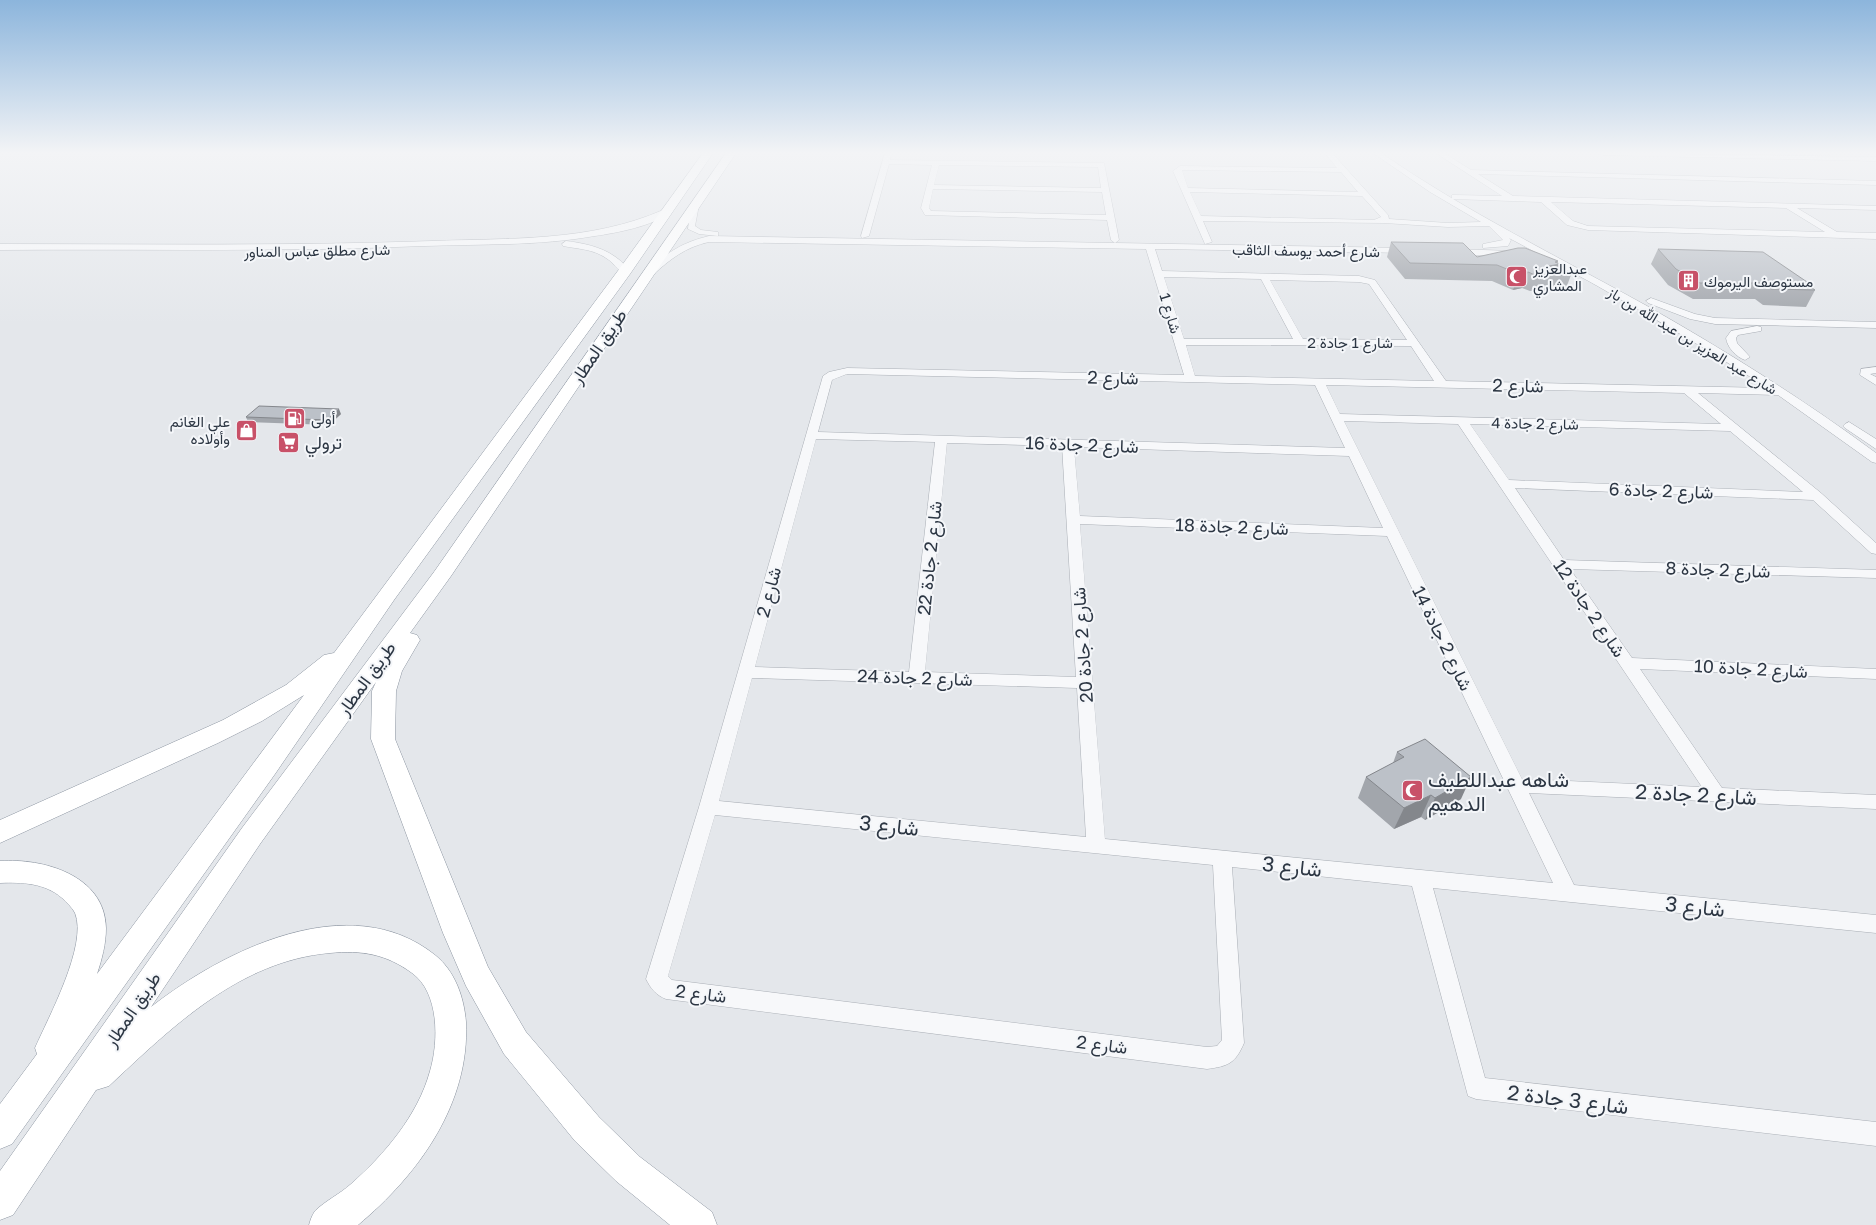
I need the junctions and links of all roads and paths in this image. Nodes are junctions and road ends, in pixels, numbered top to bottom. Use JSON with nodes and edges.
{"nodes":[{"id":1,"x":691,"y":210,"type":"edge"},
{"id":2,"x":694,"y":210,"type":"edge"},
{"id":3,"x":872,"y":210,"type":"edge"},
{"id":4,"x":927,"y":210,"type":"edge"},
{"id":5,"x":1110,"y":210,"type":"edge"},
{"id":6,"x":1194,"y":210,"type":"edge"},
{"id":7,"x":1379,"y":210,"type":"edge"},
{"id":8,"x":1465,"y":210,"type":"edge"},
{"id":9,"x":1480,"y":210,"type":"edge"},
{"id":10,"x":1555,"y":210,"type":"edge"},
{"id":11,"x":1795,"y":210,"type":"edge"},
{"id":12,"x":666,"y":212,"type":"joint"},
{"id":13,"x":1111,"y":218,"type":"junction"},
{"id":14,"x":1197,"y":218,"type":"junction"},
{"id":15,"x":1384,"y":220,"type":"junction"},
{"id":16,"x":1492,"y":226,"type":"junction"},
{"id":17,"x":771,"y":235,"type":"junction"},
{"id":18,"x":1835,"y":235,"type":"junction"},
{"id":19,"x":865,"y":236,"type":"junction"},
{"id":20,"x":1876,"y":236,"type":"edge"},
{"id":21,"x":719,"y":239,"type":"junction"},
{"id":22,"x":1092,"y":240,"type":"junction"},
{"id":23,"x":1115,"y":240,"type":"junction"},
{"id":24,"x":1208,"y":242,"type":"junction"},
{"id":25,"x":487,"y":243,"type":"junction"},
{"id":26,"x":1055,"y":245,"type":"junction"},
{"id":27,"x":0,"y":247,"type":"edge"},
{"id":28,"x":1150,"y":247,"type":"junction"},
{"id":29,"x":0,"y":252,"type":"edge"},
{"id":30,"x":1560,"y":262,"type":"junction"},
{"id":31,"x":635,"y":274,"type":"junction"},
{"id":32,"x":1158,"y":274,"type":"junction"},
{"id":33,"x":1264,"y":277,"type":"junction"},
{"id":34,"x":1651,"y":301,"type":"junction"},
{"id":35,"x":1876,"y":325,"type":"edge"},
{"id":36,"x":1768,"y":326,"type":"junction"},
{"id":37,"x":1876,"y":332,"type":"edge"},
{"id":38,"x":1180,"y":342,"type":"junction"},
{"id":39,"x":1300,"y":342,"type":"junction"},
{"id":40,"x":1414,"y":343,"type":"junction"},
{"id":41,"x":1745,"y":357,"type":"junction"},
{"id":42,"x":1876,"y":370,"type":"edge"},
{"id":43,"x":1191,"y":379,"type":"junction"},
{"id":44,"x":1319,"y":382,"type":"junction"},
{"id":45,"x":1876,"y":382,"type":"edge"},
{"id":46,"x":1442,"y":384,"type":"junction"},
{"id":47,"x":1687,"y":390,"type":"junction"},
{"id":48,"x":1781,"y":392,"type":"junction"},
{"id":49,"x":1336,"y":417,"type":"junction"},
{"id":50,"x":1463,"y":422,"type":"junction"},
{"id":51,"x":1735,"y":428,"type":"junction"},
{"id":52,"x":811,"y":435,"type":"junction"},
{"id":53,"x":941,"y":439,"type":"junction"},
{"id":54,"x":1068,"y":443,"type":"junction"},
{"id":55,"x":1876,"y":445,"type":"edge"},
{"id":56,"x":1353,"y":452,"type":"junction"},
{"id":57,"x":1876,"y":459,"type":"edge"},
{"id":58,"x":1505,"y":484,"type":"junction"},
{"id":59,"x":1816,"y":496,"type":"junction"},
{"id":60,"x":1073,"y":520,"type":"junction"},
{"id":61,"x":1392,"y":532,"type":"junction"},
{"id":62,"x":1876,"y":550,"type":"edge"},
{"id":63,"x":1560,"y":564,"type":"junction"},
{"id":64,"x":1876,"y":574,"type":"edge"},
{"id":65,"x":442,"y":576,"type":"junction"},
{"id":66,"x":387,"y":595,"type":"junction"},
{"id":67,"x":1627,"y":663,"type":"junction"},
{"id":68,"x":746,"y":672,"type":"junction"},
{"id":69,"x":1876,"y":674,"type":"edge"},
{"id":70,"x":917,"y":676,"type":"junction"},
{"id":71,"x":1084,"y":683,"type":"junction"},
{"id":72,"x":1516,"y":786,"type":"junction"},
{"id":73,"x":1717,"y":795,"type":"junction"},
{"id":74,"x":1876,"y":802,"type":"edge"},
{"id":75,"x":708,"y":807,"type":"junction"},
{"id":76,"x":0,"y":832,"type":"edge"},
{"id":77,"x":1096,"y":846,"type":"junction"},
{"id":78,"x":1222,"y":859,"type":"junction"},
{"id":79,"x":0,"y":872,"type":"edge"},
{"id":80,"x":1420,"y":878,"type":"junction"},
{"id":81,"x":1568,"y":893,"type":"junction"},
{"id":82,"x":1876,"y":924,"type":"edge"},
{"id":83,"x":38,"y":1080,"type":"junction"},
{"id":84,"x":69,"y":1101,"type":"junction"},
{"id":85,"x":0,"y":1132,"type":"edge"},
{"id":86,"x":1876,"y":1134,"type":"edge"},
{"id":87,"x":0,"y":1202,"type":"edge"},
{"id":88,"x":327,"y":1225,"type":"edge"},
{"id":89,"x":699,"y":1225,"type":"edge"}],
"edges":[{"from":1,"to":31,"type":"highway","name":"طريق المطار"},
{"from":2,"to":17,"type":"street","name":"شارع أحمد يوسف الثاقب"},
{"from":3,"to":19,"type":"street"},
{"from":4,"to":13,"type":"street"},
{"from":5,"to":13,"type":"street"},
{"from":6,"to":14,"type":"street"},
{"from":7,"to":15,"type":"street"},
{"from":8,"to":16,"type":"street","name":"شارع عبد العزيز بن عبد الله بن باز"},
{"from":9,"to":34,"type":"street","name":"شارع عبد العزيز بن عبد الله بن باز"},
{"from":10,"to":18,"type":"street"},
{"from":11,"to":18,"type":"street"},
{"from":12,"to":25,"type":"street","name":"شارع مطلق عباس المناور"},
{"from":12,"to":31,"type":"highway","name":"طريق المطار"},
{"from":13,"to":23,"type":"street"},
{"from":14,"to":15,"type":"street"},
{"from":14,"to":24,"type":"street"},
{"from":15,"to":16,"type":"street"},
{"from":16,"to":30,"type":"street","name":"شارع عبد العزيز بن عبد الله بن باز"},
{"from":16,"to":30,"type":"street"},
{"from":17,"to":19,"type":"street","name":"شارع أحمد يوسف الثاقب"},
{"from":17,"to":21,"type":"street"},
{"from":18,"to":20,"type":"street"},
{"from":19,"to":22,"type":"street","name":"شارع أحمد يوسف الثاقب"},
{"from":21,"to":26,"type":"street","name":"شارع أحمد يوسف الثاقب"},
{"from":21,"to":31,"type":"street","name":"شارع أحمد يوسف الثاقب"},
{"from":22,"to":23,"type":"street","name":"شارع أحمد يوسف الثاقب"},
{"from":22,"to":26,"type":"street"},
{"from":23,"to":24,"type":"street","name":"شارع أحمد يوسف الثاقب"},
{"from":24,"to":28,"type":"street","name":"شارع أحمد يوسف الثاقب"},
{"from":25,"to":27,"type":"street","name":"شارع مطلق عباس المناور"},
{"from":25,"to":29,"type":"street","name":"شارع مطلق عباس المناور"},
{"from":25,"to":31,"type":"street","name":"شارع مطلق عباس المناور"},
{"from":26,"to":28,"type":"street","name":"شارع أحمد يوسف الثاقب"},
{"from":28,"to":32,"type":"street","name":"شارع 1"},
{"from":30,"to":48,"type":"street","name":"شارع عبد العزيز بن عبد الله بن باز"},
{"from":31,"to":65,"type":"highway","name":"طريق المطار"},
{"from":31,"to":66,"type":"highway","name":"طريق المطار"},
{"from":32,"to":33,"type":"street","name":"شارع 1 جادة 2"},
{"from":32,"to":38,"type":"street","name":"شارع 1"},
{"from":33,"to":39,"type":"street","name":"شارع 1 جادة 2"},
{"from":33,"to":40,"type":"street","name":"شارع 1 جادة 2"},
{"from":34,"to":36,"type":"street"},
{"from":34,"to":41,"type":"street","name":"شارع عبد العزيز بن عبد الله بن باز"},
{"from":35,"to":36,"type":"street"},
{"from":36,"to":37,"type":"street"},
{"from":36,"to":41,"type":"street"},
{"from":38,"to":39,"type":"street"},
{"from":38,"to":43,"type":"street","name":"شارع 1"},
{"from":39,"to":40,"type":"street","name":"شارع 1 جادة 2"},
{"from":40,"to":46,"type":"street","name":"شارع 1 جادة 2"},
{"from":41,"to":55,"type":"street","name":"شارع عبد العزيز بن عبد الله بن باز"},
{"from":42,"to":45,"type":"street"},
{"from":43,"to":44,"type":"street","name":"شارع 2"},
{"from":43,"to":52,"type":"street","name":"شارع 2"},
{"from":44,"to":46,"type":"street","name":"شارع 2"},
{"from":44,"to":49,"type":"street","name":"شارع 2 جادة 14"},
{"from":46,"to":47,"type":"street","name":"شارع 2"},
{"from":47,"to":48,"type":"street","name":"شارع 2"},
{"from":47,"to":51,"type":"street"},
{"from":48,"to":57,"type":"street","name":"شارع عبد العزيز بن عبد الله بن باز"},
{"from":49,"to":50,"type":"street","name":"شارع 2 جادة 4"},
{"from":49,"to":56,"type":"street","name":"شارع 2 جادة 14"},
{"from":50,"to":51,"type":"street","name":"شارع 2 جادة 4"},
{"from":50,"to":58,"type":"street","name":"شارع 2 جادة 12"},
{"from":51,"to":59,"type":"street"},
{"from":52,"to":53,"type":"street","name":"شارع 2 جادة 16"},
{"from":52,"to":68,"type":"street","name":"شارع 2"},
{"from":53,"to":54,"type":"street","name":"شارع 2 جادة 16"},
{"from":53,"to":70,"type":"street","name":"شارع 2 جادة 22"},
{"from":54,"to":56,"type":"street","name":"شارع 2 جادة 16"},
{"from":54,"to":60,"type":"street","name":"شارع 2 جادة 20"},
{"from":56,"to":61,"type":"street","name":"شارع 2 جادة 14"},
{"from":58,"to":59,"type":"street","name":"شارع 2 جادة 6"},
{"from":58,"to":63,"type":"street","name":"شارع 2 جادة 12"},
{"from":59,"to":62,"type":"street"},
{"from":60,"to":61,"type":"street","name":"شارع 2 جادة 18"},
{"from":60,"to":71,"type":"street","name":"شارع 2 جادة 20"},
{"from":61,"to":72,"type":"street","name":"شارع 2 جادة 14"},
{"from":63,"to":64,"type":"street","name":"شارع 2 جادة 8"},
{"from":63,"to":67,"type":"street","name":"شارع 2 جادة 12"},
{"from":65,"to":84,"type":"highway","name":"طريق المطار"},
{"from":65,"to":89,"type":"highway"},
{"from":66,"to":76,"type":"highway"},
{"from":66,"to":83,"type":"highway","name":"طريق المطار"},
{"from":67,"to":69,"type":"street","name":"شارع 2 جادة 10"},
{"from":67,"to":73,"type":"street","name":"شارع 2 جادة 12"},
{"from":68,"to":70,"type":"street","name":"شارع 2 جادة 24"},
{"from":68,"to":75,"type":"street","name":"شارع 2"},
{"from":70,"to":71,"type":"street","name":"شارع 2 جادة 24"},
{"from":71,"to":77,"type":"street","name":"شارع 2 جادة 20"},
{"from":72,"to":73,"type":"street","name":"شارع 2 جادة 2"},
{"from":72,"to":81,"type":"street","name":"شارع 2 جادة 14"},
{"from":73,"to":74,"type":"street","name":"شارع 2 جادة 2"},
{"from":75,"to":77,"type":"street","name":"شارع 3"},
{"from":75,"to":78,"type":"street","name":"شارع 2"},
{"from":77,"to":78,"type":"street","name":"شارع 3"},
{"from":78,"to":80,"type":"street","name":"شارع 3"},
{"from":79,"to":83,"type":"highway"},
{"from":80,"to":81,"type":"street","name":"شارع 3"},
{"from":80,"to":86,"type":"street","name":"شارع 3 جادة 2"},
{"from":81,"to":82,"type":"street","name":"شارع 3"},
{"from":83,"to":85,"type":"highway","name":"طريق المطار"},
{"from":84,"to":87,"type":"highway","name":"طريق المطار"},
{"from":84,"to":88,"type":"highway"}]}
